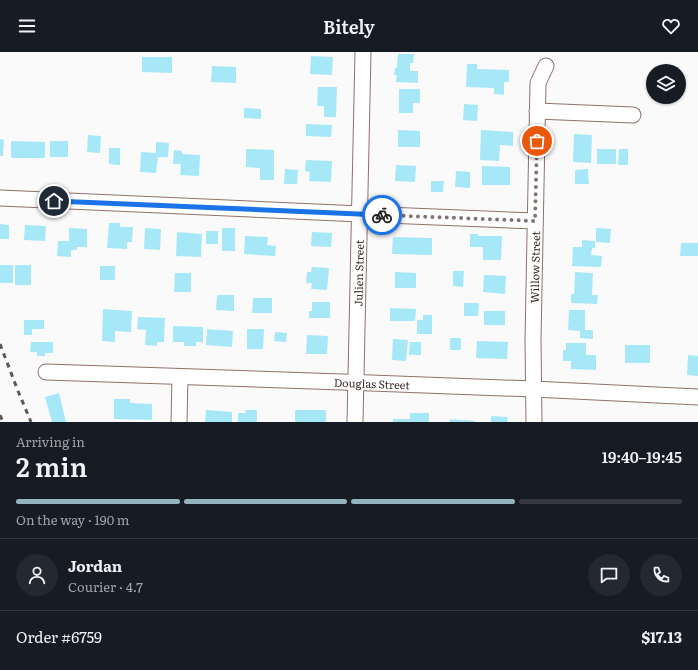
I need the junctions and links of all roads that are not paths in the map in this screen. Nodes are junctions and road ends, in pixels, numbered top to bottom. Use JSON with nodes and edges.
{"nodes":[{"id":1,"x":364,"y":52,"type":"edge"},
{"id":2,"x":546,"y":66,"type":"dead end"},
{"id":3,"x":537,"y":111,"type":"junction"},
{"id":4,"x":633,"y":115,"type":"dead end"},
{"id":5,"x":0,"y":198,"type":"edge"},
{"id":6,"x":361,"y":214,"type":"junction"},
{"id":7,"x":535,"y":221,"type":"junction"},
{"id":8,"x":46,"y":372,"type":"dead end"},
{"id":9,"x":180,"y":377,"type":"junction"},
{"id":10,"x":356,"y":382,"type":"junction"},
{"id":11,"x":534,"y":389,"type":"junction"},
{"id":12,"x":698,"y":397,"type":"edge"},
{"id":13,"x":179,"y":422,"type":"edge"},
{"id":14,"x":355,"y":422,"type":"edge"},
{"id":15,"x":534,"y":422,"type":"edge"}],
"edges":[{"from":1,"to":6,"type":"street","name":"Julien Street"},
{"from":2,"to":3,"type":"street","name":"Willow Street"},
{"from":3,"to":4,"type":"street"},
{"from":3,"to":7,"type":"street","name":"Willow Street"},
{"from":5,"to":6,"type":"street"},
{"from":6,"to":7,"type":"street"},
{"from":6,"to":10,"type":"street","name":"Julien Street"},
{"from":7,"to":11,"type":"street","name":"Willow Street"},
{"from":8,"to":9,"type":"street","name":"Douglas Street"},
{"from":9,"to":10,"type":"street","name":"Douglas Street"},
{"from":9,"to":13,"type":"street"},
{"from":10,"to":11,"type":"street","name":"Douglas Street"},
{"from":10,"to":14,"type":"street","name":"Julien Street"},
{"from":11,"to":12,"type":"street","name":"Douglas Street"},
{"from":11,"to":15,"type":"street","name":"Willow Street"}]}
